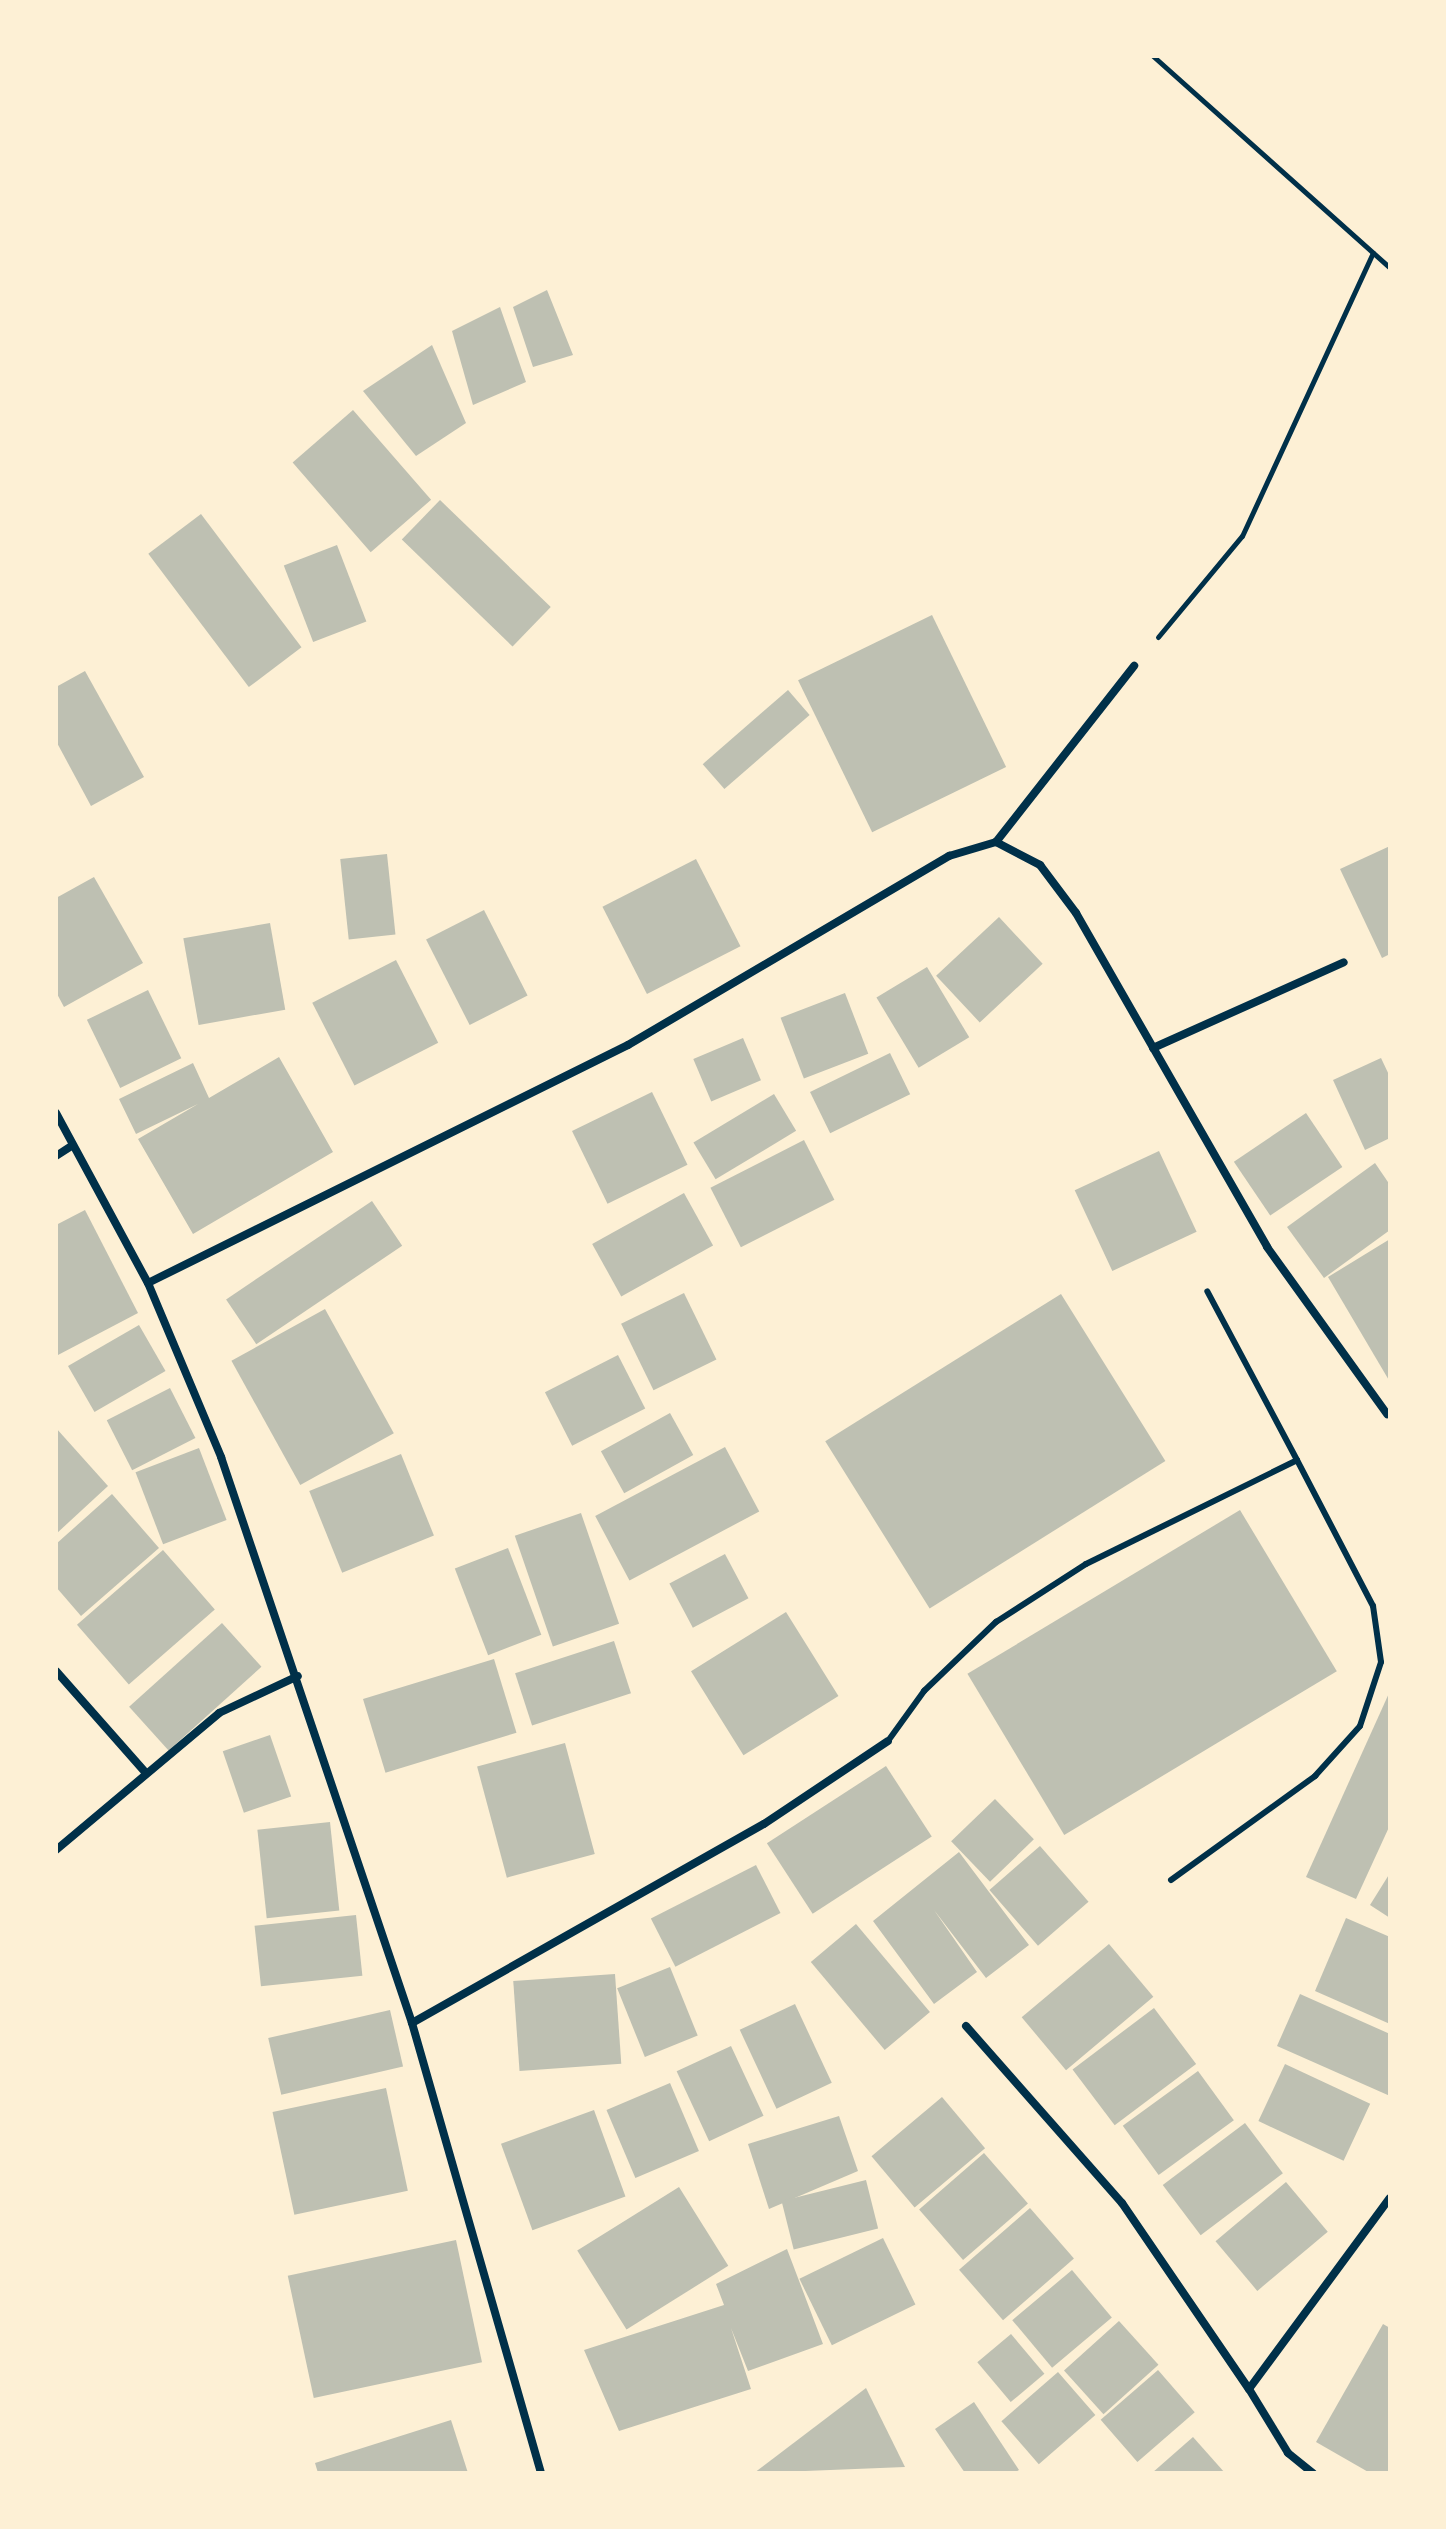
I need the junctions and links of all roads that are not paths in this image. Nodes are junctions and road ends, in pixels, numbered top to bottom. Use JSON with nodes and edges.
{"nodes":[{"id":1,"x":1134,"y":666,"type":"road end"},
{"id":2,"x":996,"y":842,"type":"junction"},
{"id":3,"x":1344,"y":962,"type":"dead end"},
{"id":4,"x":1153,"y":1048,"type":"junction"},
{"id":5,"x":56,"y":1113,"type":"edge"},
{"id":6,"x":73,"y":1145,"type":"junction"},
{"id":7,"x":56,"y":1156,"type":"edge"},
{"id":8,"x":148,"y":1283,"type":"junction"},
{"id":9,"x":1207,"y":1291,"type":"dead end"},
{"id":10,"x":1387,"y":1414,"type":"dead end"},
{"id":11,"x":1297,"y":1460,"type":"junction"},
{"id":12,"x":56,"y":1671,"type":"edge"},
{"id":13,"x":298,"y":1676,"type":"junction"},
{"id":14,"x":888,"y":1741,"type":"joint"},
{"id":15,"x":145,"y":1772,"type":"junction"},
{"id":16,"x":56,"y":1850,"type":"edge"},
{"id":17,"x":1171,"y":1880,"type":"dead end"},
{"id":18,"x":412,"y":2023,"type":"junction"},
{"id":19,"x":966,"y":2026,"type":"dead end"},
{"id":20,"x":1390,"y":2198,"type":"edge"},
{"id":21,"x":1249,"y":2389,"type":"junction"},
{"id":22,"x":541,"y":2473,"type":"edge"},
{"id":23,"x":1313,"y":2473,"type":"edge"}],
"edges":[{"from":1,"to":2,"type":"street"},
{"from":2,"to":4,"type":"street"},
{"from":2,"to":8,"type":"street"},
{"from":3,"to":4,"type":"street"},
{"from":4,"to":10,"type":"street"},
{"from":5,"to":6,"type":"street"},
{"from":6,"to":7,"type":"street"},
{"from":6,"to":8,"type":"street"},
{"from":8,"to":13,"type":"street"},
{"from":9,"to":11,"type":"lane"},
{"from":11,"to":14,"type":"lane"},
{"from":11,"to":17,"type":"lane"},
{"from":12,"to":15,"type":"street"},
{"from":13,"to":15,"type":"street"},
{"from":13,"to":18,"type":"street"},
{"from":14,"to":18,"type":"street"},
{"from":15,"to":16,"type":"street"},
{"from":18,"to":22,"type":"street"},
{"from":19,"to":21,"type":"street"},
{"from":20,"to":21,"type":"street"},
{"from":21,"to":23,"type":"street"}]}
